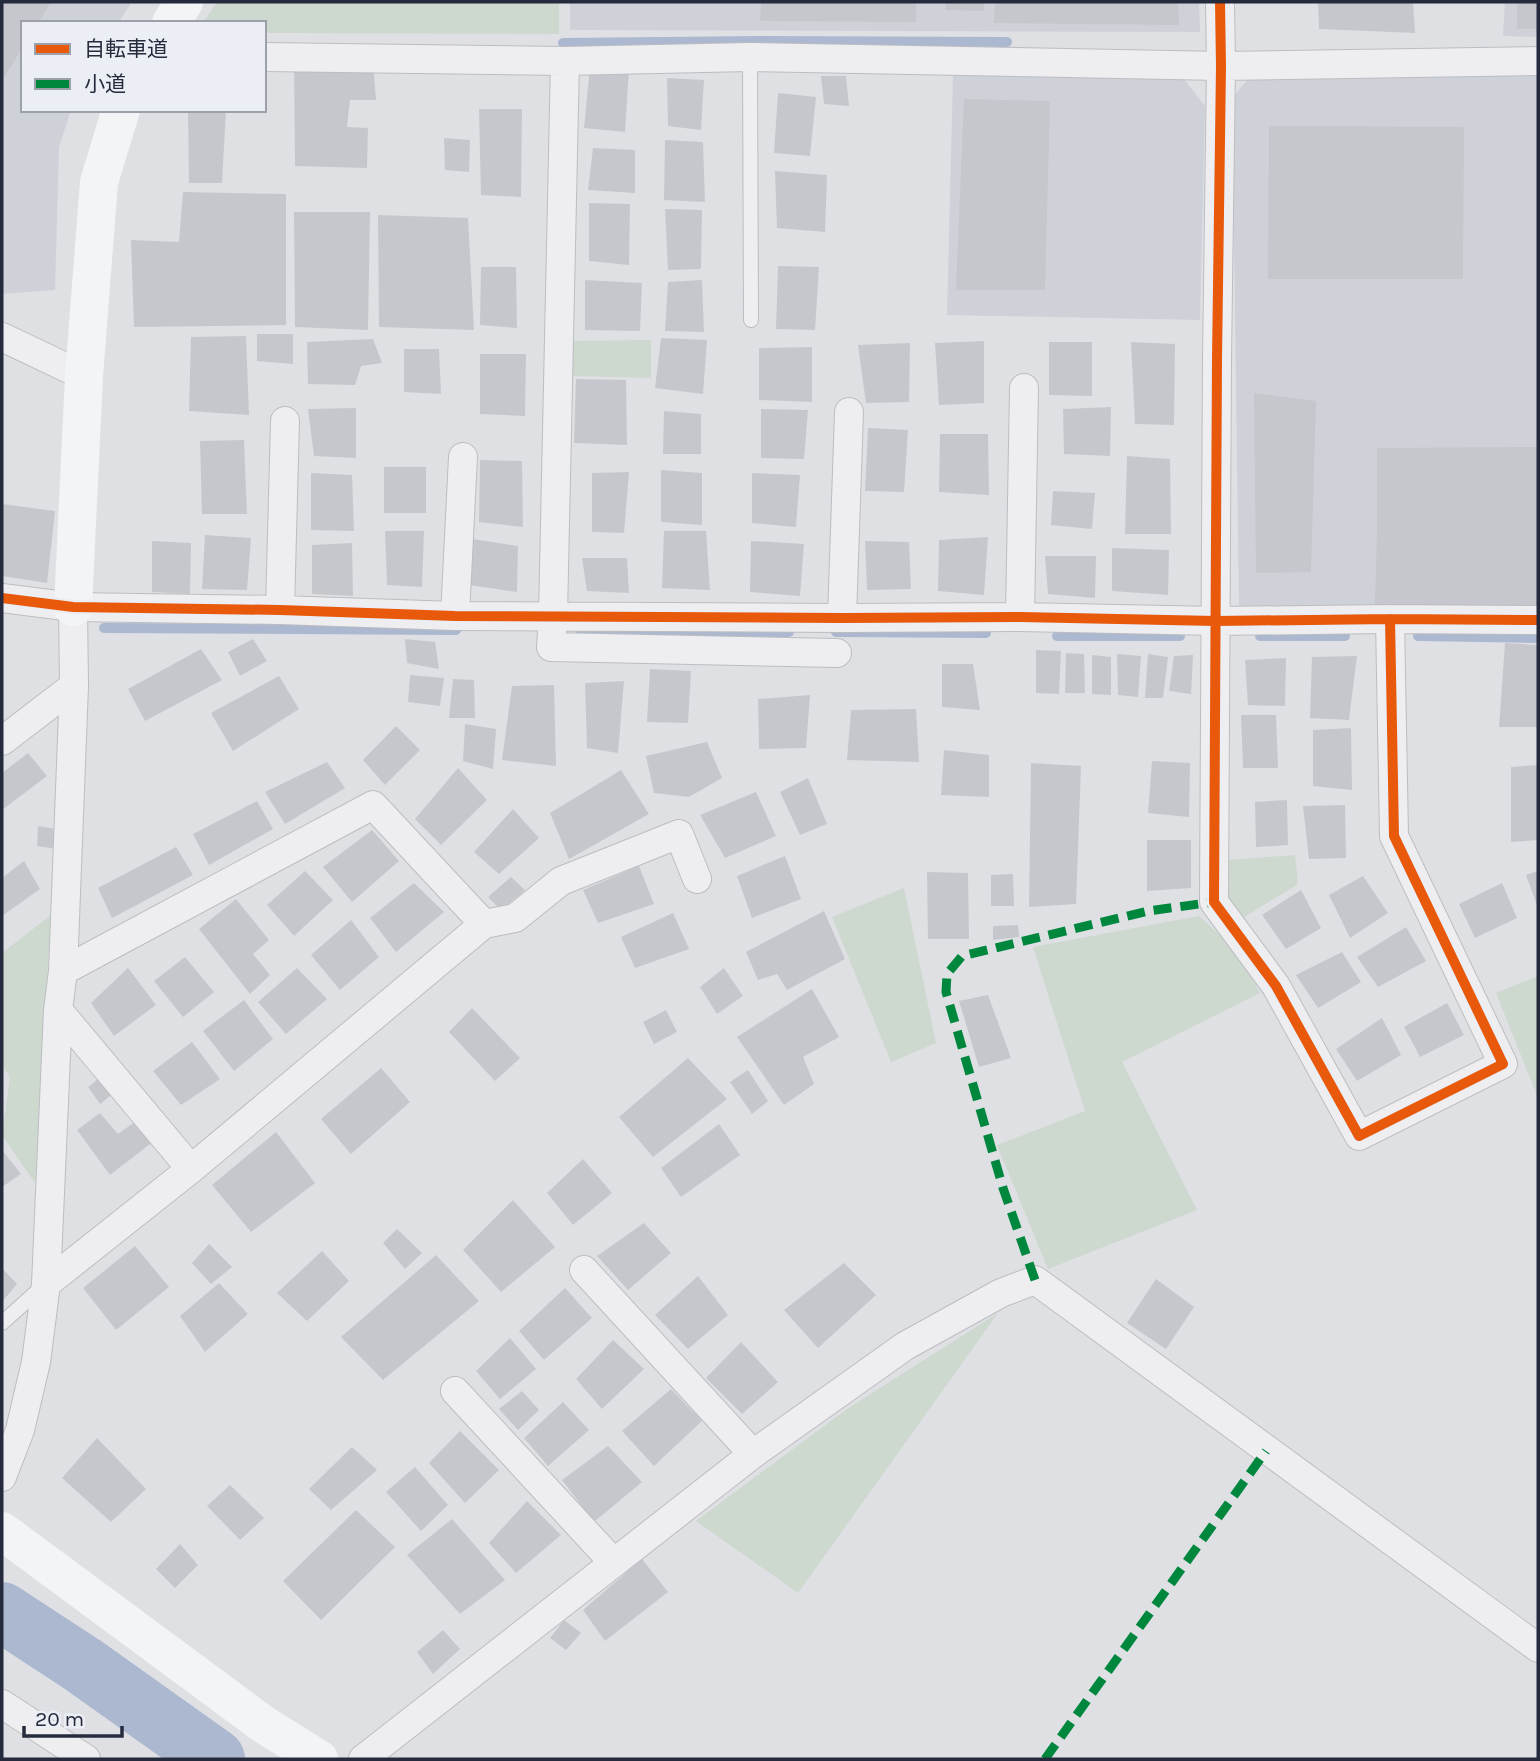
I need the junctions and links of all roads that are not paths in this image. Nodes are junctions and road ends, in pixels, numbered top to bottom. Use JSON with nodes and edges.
{"nodes":[{"id":1,"x":184,"y":2,"type":"edge"},
{"id":2,"x":1220,"y":2,"type":"edge"},
{"id":3,"x":172,"y":21,"type":"edge"},
{"id":4,"x":266,"y":57,"type":"edge"},
{"id":5,"x":750,"y":57,"type":"junction"},
{"id":6,"x":565,"y":61,"type":"junction"},
{"id":7,"x":1538,"y":61,"type":"edge"},
{"id":8,"x":1222,"y":66,"type":"junction"},
{"id":9,"x":120,"y":112,"type":"edge"},
{"id":10,"x":751,"y":320,"type":"dead end"},
{"id":11,"x":2,"y":337,"type":"edge"},
{"id":12,"x":84,"y":376,"type":"junction"},
{"id":13,"x":1024,"y":388,"type":"dead end"},
{"id":14,"x":849,"y":412,"type":"dead end"},
{"id":15,"x":285,"y":421,"type":"dead end"},
{"id":16,"x":463,"y":457,"type":"dead end"},
{"id":17,"x":2,"y":598,"type":"edge"},
{"id":18,"x":73,"y":607,"type":"junction"},
{"id":19,"x":280,"y":610,"type":"junction"},
{"id":20,"x":455,"y":616,"type":"junction"},
{"id":21,"x":553,"y":616,"type":"junction"},
{"id":22,"x":1020,"y":617,"type":"junction"},
{"id":23,"x":842,"y":618,"type":"junction"},
{"id":24,"x":1390,"y":619,"type":"junction"},
{"id":25,"x":1538,"y":620,"type":"edge"},
{"id":26,"x":1216,"y":621,"type":"junction"},
{"id":27,"x":837,"y":653,"type":"dead end"},
{"id":28,"x":75,"y":686,"type":"junction"},
{"id":29,"x":2,"y":741,"type":"edge"},
{"id":30,"x":696,"y":879,"type":"dead end"},
{"id":31,"x":484,"y":924,"type":"junction"},
{"id":32,"x":63,"y":971,"type":"junction"},
{"id":33,"x":58,"y":1010,"type":"junction"},
{"id":34,"x":191,"y":1169,"type":"junction"},
{"id":35,"x":584,"y":1270,"type":"dead end"},
{"id":36,"x":46,"y":1284,"type":"junction"},
{"id":37,"x":2,"y":1322,"type":"edge"},
{"id":38,"x":455,"y":1391,"type":"dead end"},
{"id":39,"x":753,"y":1454,"type":"junction"},
{"id":40,"x":2,"y":1477,"type":"edge"},
{"id":41,"x":2,"y":1531,"type":"edge"},
{"id":42,"x":614,"y":1563,"type":"junction"},
{"id":43,"x":1538,"y":1648,"type":"edge"},
{"id":44,"x":2,"y":1704,"type":"edge"},
{"id":45,"x":86,"y":1759,"type":"edge"},
{"id":46,"x":319,"y":1759,"type":"edge"},
{"id":47,"x":363,"y":1759,"type":"edge"}],
"edges":[{"from":1,"to":3,"type":"street"},
{"from":2,"to":8,"type":"street"},
{"from":4,"to":6,"type":"street"},
{"from":5,"to":6,"type":"street"},
{"from":5,"to":8,"type":"street"},
{"from":5,"to":10,"type":"lane"},
{"from":6,"to":21,"type":"street"},
{"from":7,"to":8,"type":"street"},
{"from":8,"to":26,"type":"street"},
{"from":9,"to":12,"type":"street"},
{"from":11,"to":12,"type":"street"},
{"from":12,"to":18,"type":"street"},
{"from":13,"to":22,"type":"street"},
{"from":14,"to":23,"type":"street"},
{"from":15,"to":19,"type":"street"},
{"from":16,"to":20,"type":"street"},
{"from":17,"to":18,"type":"street"},
{"from":18,"to":19,"type":"street"},
{"from":18,"to":28,"type":"street"},
{"from":19,"to":20,"type":"street"},
{"from":20,"to":21,"type":"street"},
{"from":21,"to":23,"type":"street"},
{"from":21,"to":27,"type":"street"},
{"from":22,"to":23,"type":"street"},
{"from":22,"to":26,"type":"street"},
{"from":24,"to":25,"type":"street"},
{"from":24,"to":26,"type":"street"},
{"from":24,"to":26,"type":"street"},
{"from":28,"to":29,"type":"street"},
{"from":28,"to":32,"type":"street"},
{"from":30,"to":31,"type":"street"},
{"from":31,"to":32,"type":"street"},
{"from":31,"to":34,"type":"street"},
{"from":32,"to":33,"type":"street"},
{"from":33,"to":34,"type":"street"},
{"from":33,"to":36,"type":"street"},
{"from":34,"to":36,"type":"street"},
{"from":35,"to":39,"type":"street"},
{"from":36,"to":37,"type":"lane"},
{"from":36,"to":40,"type":"street"},
{"from":38,"to":42,"type":"street"},
{"from":39,"to":42,"type":"street"},
{"from":39,"to":43,"type":"street"},
{"from":41,"to":46,"type":"street"},
{"from":42,"to":47,"type":"street"},
{"from":44,"to":45,"type":"street"}]}
